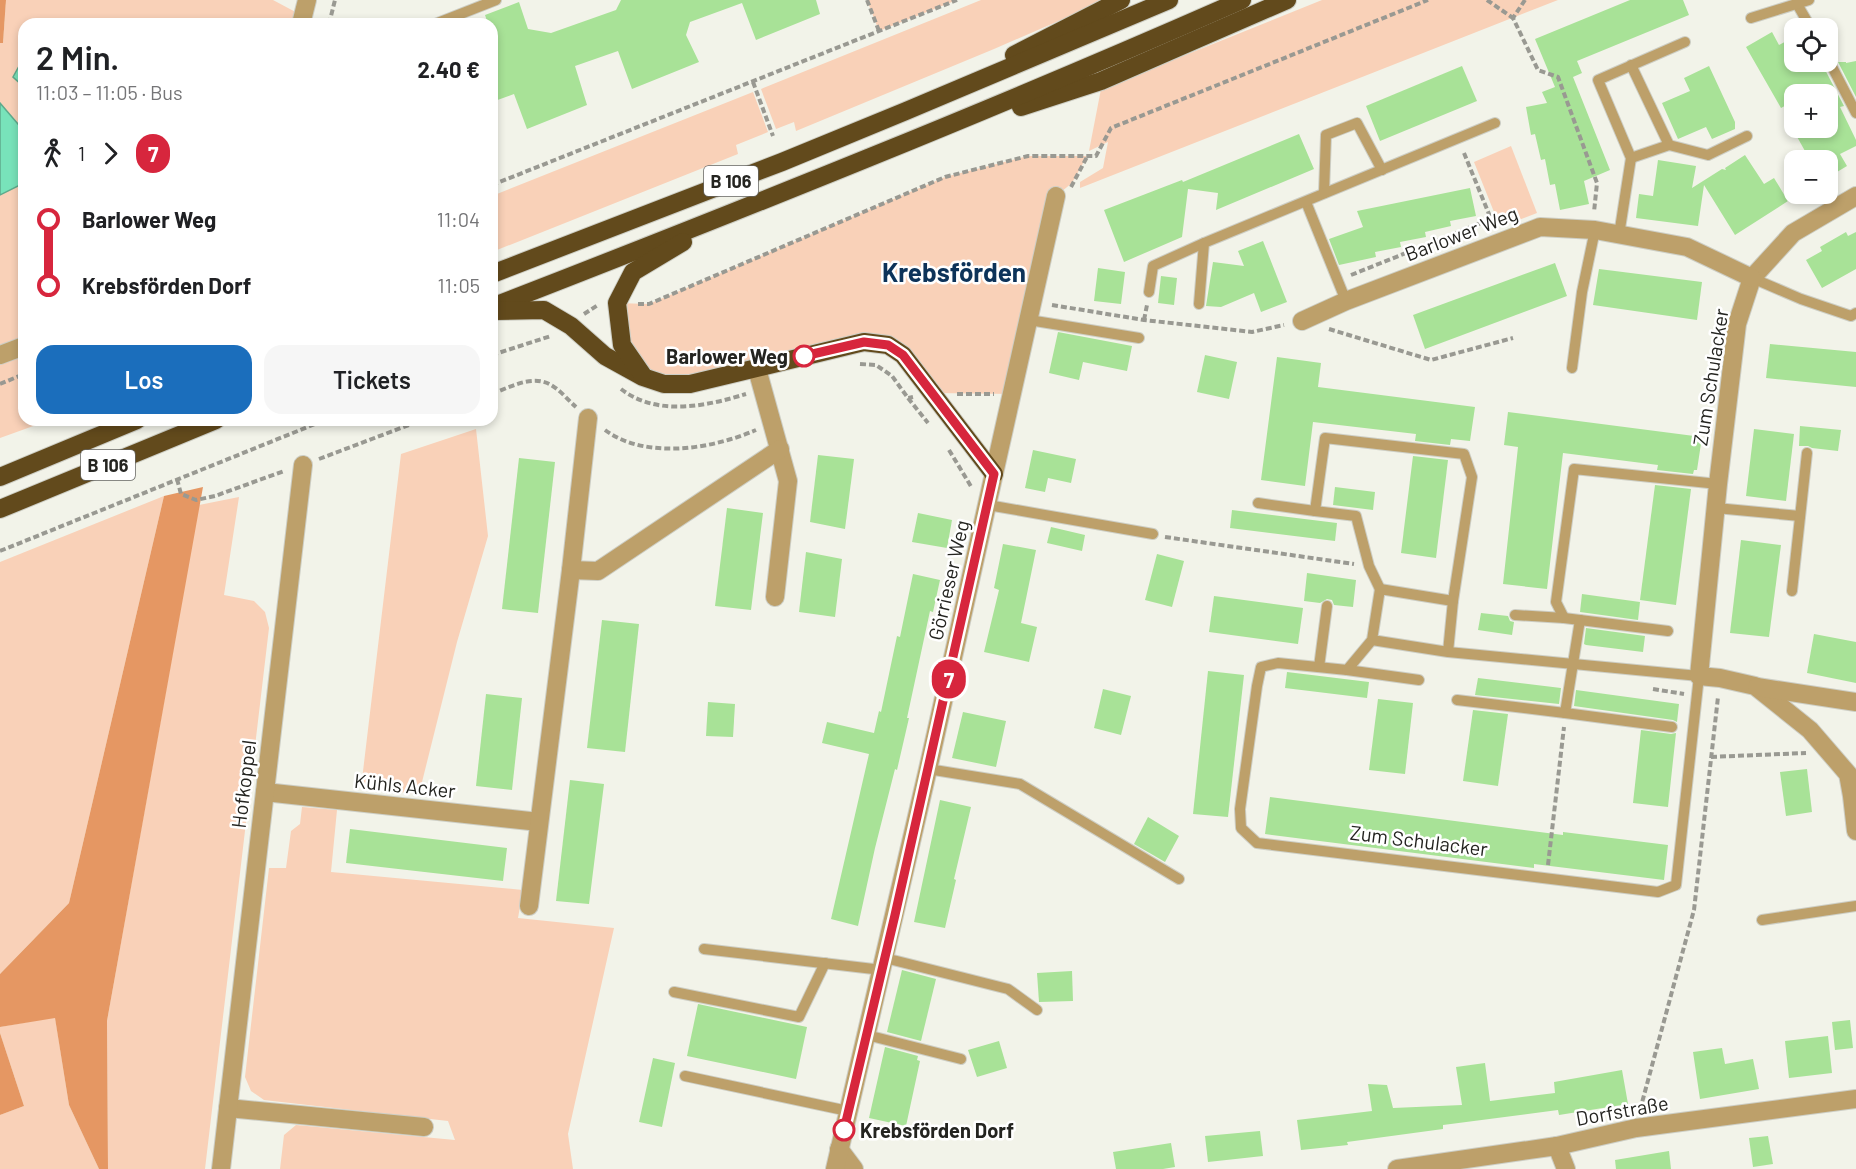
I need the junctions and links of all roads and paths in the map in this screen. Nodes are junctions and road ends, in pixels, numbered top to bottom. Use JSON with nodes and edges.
{"nodes":[{"id":1,"x":307,"y":0,"type":"edge"},
{"id":2,"x":335,"y":0,"type":"edge"},
{"id":3,"x":496,"y":0,"type":"edge"},
{"id":4,"x":867,"y":0,"type":"edge"},
{"id":5,"x":957,"y":0,"type":"edge"},
{"id":6,"x":1121,"y":0,"type":"edge"},
{"id":7,"x":1169,"y":0,"type":"edge"},
{"id":8,"x":1242,"y":0,"type":"edge"},
{"id":9,"x":1287,"y":0,"type":"edge"},
{"id":10,"x":1428,"y":0,"type":"edge"},
{"id":11,"x":1487,"y":0,"type":"edge"},
{"id":12,"x":1525,"y":0,"type":"edge"},
{"id":13,"x":1809,"y":0,"type":"edge"},
{"id":14,"x":1797,"y":4,"type":"junction"},
{"id":15,"x":302,"y":18,"type":"edge"},
{"id":16,"x":330,"y":18,"type":"edge"},
{"id":17,"x":450,"y":18,"type":"edge"},
{"id":18,"x":1513,"y":18,"type":"junction"},
{"id":19,"x":1751,"y":18,"type":"dead end"},
{"id":20,"x":1805,"y":18,"type":"edge"},
{"id":21,"x":879,"y":31,"type":"junction"},
{"id":22,"x":1685,"y":42,"type":"dead end"},
{"id":23,"x":1631,"y":64,"type":"junction"},
{"id":24,"x":1835,"y":72,"type":"edge"},
{"id":25,"x":753,"y":82,"type":"junction"},
{"id":26,"x":906,"y":111,"type":"junction"},
{"id":27,"x":1856,"y":113,"type":"edge"},
{"id":28,"x":1495,"y":123,"type":"dead end"},
{"id":29,"x":773,"y":136,"type":"dead end"},
{"id":30,"x":1747,"y":136,"type":"dead end"},
{"id":31,"x":1458,"y":139,"type":"junction"},
{"id":32,"x":913,"y":141,"type":"junction"},
{"id":33,"x":1669,"y":145,"type":"junction"},
{"id":34,"x":1631,"y":158,"type":"junction"},
{"id":35,"x":1382,"y":170,"type":"junction"},
{"id":36,"x":498,"y":183,"type":"edge"},
{"id":37,"x":1324,"y":193,"type":"junction"},
{"id":38,"x":1056,"y":196,"type":"dead end"},
{"id":39,"x":1856,"y":196,"type":"edge"},
{"id":40,"x":1306,"y":202,"type":"junction"},
{"id":41,"x":728,"y":215,"type":"junction"},
{"id":42,"x":1491,"y":219,"type":"junction"},
{"id":43,"x":1593,"y":230,"type":"junction"},
{"id":44,"x":1619,"y":235,"type":"junction"},
{"id":45,"x":1500,"y":242,"type":"junction"},
{"id":46,"x":1204,"y":243,"type":"junction"},
{"id":47,"x":498,"y":272,"type":"edge"},
{"id":48,"x":1752,"y":278,"type":"junction"},
{"id":49,"x":1339,"y":280,"type":"junction"},
{"id":50,"x":1149,"y":292,"type":"dead end"},
{"id":51,"x":1346,"y":301,"type":"junction"},
{"id":52,"x":617,"y":303,"type":"junction"},
{"id":53,"x":1199,"y":304,"type":"dead end"},
{"id":54,"x":498,"y":307,"type":"edge"},
{"id":55,"x":498,"y":309,"type":"edge"},
{"id":56,"x":1031,"y":311,"type":"junction"},
{"id":57,"x":1854,"y":316,"type":"edge"},
{"id":58,"x":1302,"y":321,"type":"junction"},
{"id":59,"x":561,"y":333,"type":"dead end"},
{"id":60,"x":1139,"y":338,"type":"dead end"},
{"id":61,"x":1513,"y":338,"type":"dead end"},
{"id":62,"x":18,"y":348,"type":"edge"},
{"id":63,"x":498,"y":353,"type":"edge"},
{"id":64,"x":0,"y":356,"type":"edge"},
{"id":65,"x":1572,"y":368,"type":"dead end"},
{"id":66,"x":757,"y":369,"type":"junction"},
{"id":67,"x":18,"y":376,"type":"edge"},
{"id":68,"x":643,"y":376,"type":"junction"},
{"id":69,"x":0,"y":384,"type":"edge"},
{"id":70,"x":498,"y":392,"type":"edge"},
{"id":71,"x":933,"y":393,"type":"junction"},
{"id":72,"x":1013,"y":394,"type":"junction"},
{"id":73,"x":908,"y":398,"type":"dead end"},
{"id":74,"x":588,"y":418,"type":"junction"},
{"id":75,"x":772,"y":423,"type":"junction"},
{"id":76,"x":123,"y":426,"type":"edge"},
{"id":77,"x":201,"y":426,"type":"edge"},
{"id":78,"x":310,"y":426,"type":"edge"},
{"id":79,"x":935,"y":432,"type":"dead end"},
{"id":80,"x":780,"y":449,"type":"junction"},
{"id":81,"x":948,"y":449,"type":"dead end"},
{"id":82,"x":1807,"y":453,"type":"dead end"},
{"id":83,"x":303,"y":465,"type":"dead end"},
{"id":84,"x":994,"y":474,"type":"junction"},
{"id":85,"x":0,"y":477,"type":"edge"},
{"id":86,"x":177,"y":479,"type":"junction"},
{"id":87,"x":1718,"y":484,"type":"junction"},
{"id":88,"x":215,"y":496,"type":"dead end"},
{"id":89,"x":1258,"y":503,"type":"dead end"},
{"id":90,"x":988,"y":505,"type":"junction"},
{"id":91,"x":1716,"y":508,"type":"junction"},
{"id":92,"x":0,"y":509,"type":"edge"},
{"id":93,"x":1315,"y":511,"type":"junction"},
{"id":94,"x":1800,"y":516,"type":"junction"},
{"id":95,"x":1152,"y":534,"type":"joint"},
{"id":96,"x":0,"y":551,"type":"edge"},
{"id":97,"x":1369,"y":566,"type":"junction"},
{"id":98,"x":571,"y":570,"type":"junction"},
{"id":99,"x":1380,"y":589,"type":"junction"},
{"id":100,"x":1792,"y":591,"type":"dead end"},
{"id":101,"x":775,"y":597,"type":"dead end"},
{"id":102,"x":1454,"y":602,"type":"junction"},
{"id":103,"x":1327,"y":606,"type":"dead end"},
{"id":104,"x":1515,"y":615,"type":"dead end"},
{"id":105,"x":1564,"y":618,"type":"junction"},
{"id":106,"x":1580,"y":620,"type":"junction"},
{"id":107,"x":1668,"y":631,"type":"dead end"},
{"id":108,"x":1372,"y":640,"type":"junction"},
{"id":109,"x":1448,"y":652,"type":"junction"},
{"id":110,"x":1573,"y":664,"type":"junction"},
{"id":111,"x":1319,"y":667,"type":"junction"},
{"id":112,"x":1347,"y":670,"type":"junction"},
{"id":113,"x":1699,"y":676,"type":"junction"},
{"id":114,"x":1720,"y":678,"type":"junction"},
{"id":115,"x":1419,"y":680,"type":"dead end"},
{"id":116,"x":1755,"y":686,"type":"junction"},
{"id":117,"x":1457,"y":700,"type":"dead end"},
{"id":118,"x":1856,"y":702,"type":"edge"},
{"id":119,"x":1565,"y":713,"type":"junction"},
{"id":120,"x":1672,"y":727,"type":"dead end"},
{"id":121,"x":1828,"y":752,"type":"junction"},
{"id":122,"x":1711,"y":757,"type":"junction"},
{"id":123,"x":928,"y":769,"type":"junction"},
{"id":124,"x":1852,"y":773,"type":"edge"},
{"id":125,"x":265,"y":792,"type":"junction"},
{"id":126,"x":539,"y":822,"type":"junction"},
{"id":127,"x":1856,"y":831,"type":"edge"},
{"id":128,"x":1547,"y":878,"type":"junction"},
{"id":129,"x":1179,"y":879,"type":"dead end"},
{"id":130,"x":529,"y":906,"type":"dead end"},
{"id":131,"x":1856,"y":906,"type":"edge"},
{"id":132,"x":1762,"y":920,"type":"dead end"},
{"id":133,"x":704,"y":949,"type":"dead end"},
{"id":134,"x":825,"y":963,"type":"junction"},
{"id":135,"x":884,"y":964,"type":"junction"},
{"id":136,"x":674,"y":992,"type":"dead end"},
{"id":137,"x":1036,"y":1010,"type":"dead end"},
{"id":138,"x":867,"y":1035,"type":"junction"},
{"id":139,"x":961,"y":1059,"type":"dead end"},
{"id":140,"x":685,"y":1076,"type":"dead end"},
{"id":141,"x":1856,"y":1099,"type":"edge"},
{"id":142,"x":228,"y":1108,"type":"junction"},
{"id":143,"x":849,"y":1111,"type":"junction"},
{"id":144,"x":424,"y":1127,"type":"dead end"},
{"id":145,"x":1636,"y":1128,"type":"junction"},
{"id":146,"x":1557,"y":1146,"type":"junction"},
{"id":147,"x":839,"y":1149,"type":"junction"},
{"id":148,"x":1426,"y":1167,"type":"edge"},
{"id":149,"x":221,"y":1169,"type":"edge"},
{"id":150,"x":835,"y":1169,"type":"edge"},
{"id":151,"x":854,"y":1169,"type":"edge"},
{"id":152,"x":1397,"y":1169,"type":"edge"},
{"id":153,"x":1566,"y":1169,"type":"edge"}],
"edges":[{"from":1,"to":15,"type":"street"},
{"from":2,"to":16,"type":"path"},
{"from":3,"to":17,"type":"lane"},
{"from":4,"to":21,"type":"path"},
{"from":5,"to":21,"type":"path"},
{"from":6,"to":26,"type":"highway"},
{"from":7,"to":26,"type":"highway","number":"B 106"},
{"from":8,"to":32,"type":"highway","number":"B 106"},
{"from":9,"to":32,"type":"highway"},
{"from":10,"to":52,"type":"path"},
{"from":11,"to":18,"type":"path"},
{"from":12,"to":18,"type":"path"},
{"from":13,"to":14,"type":"lane"},
{"from":14,"to":19,"type":"lane"},
{"from":14,"to":20,"type":"lane"},
{"from":18,"to":43,"type":"path"},
{"from":21,"to":25,"type":"path"},
{"from":22,"to":23,"type":"lane"},
{"from":23,"to":33,"type":"lane"},
{"from":23,"to":34,"type":"lane"},
{"from":24,"to":27,"type":"lane"},
{"from":25,"to":29,"type":"path"},
{"from":25,"to":36,"type":"path"},
{"from":26,"to":47,"type":"highway","number":"B 106"},
{"from":28,"to":31,"type":"lane"},
{"from":30,"to":33,"type":"lane"},
{"from":31,"to":35,"type":"lane"},
{"from":31,"to":42,"type":"path"},
{"from":32,"to":41,"type":"highway","number":"B 106"},
{"from":33,"to":34,"type":"lane"},
{"from":34,"to":44,"type":"lane"},
{"from":35,"to":37,"type":"lane"},
{"from":35,"to":37,"type":"lane"},
{"from":37,"to":40,"type":"lane"},
{"from":38,"to":56,"type":"street","name":"Görrieser Weg"},
{"from":39,"to":48,"type":"street","name":"Zum Schulacker"},
{"from":40,"to":46,"type":"lane"},
{"from":40,"to":49,"type":"lane"},
{"from":41,"to":52,"type":"highway"},
{"from":41,"to":54,"type":"highway","number":"B 106"},
{"from":42,"to":45,"type":"path"},
{"from":42,"to":49,"type":"path"},
{"from":43,"to":44,"type":"street","name":"Barlower Weg"},
{"from":43,"to":45,"type":"street","name":"Barlower Weg"},
{"from":43,"to":65,"type":"lane"},
{"from":44,"to":48,"type":"street","name":"Barlower Weg"},
{"from":45,"to":51,"type":"street","name":"Barlower Weg"},
{"from":46,"to":50,"type":"lane"},
{"from":46,"to":53,"type":"lane"},
{"from":48,"to":57,"type":"lane"},
{"from":48,"to":87,"type":"street","name":"Zum Schulacker"},
{"from":49,"to":51,"type":"lane"},
{"from":51,"to":58,"type":"street","name":"Barlower Weg"},
{"from":52,"to":68,"type":"highway"},
{"from":55,"to":68,"type":"highway"},
{"from":56,"to":58,"type":"path"},
{"from":56,"to":60,"type":"lane"},
{"from":56,"to":72,"type":"street","name":"Görrieser Weg"},
{"from":58,"to":61,"type":"path"},
{"from":59,"to":63,"type":"path"},
{"from":62,"to":64,"type":"street"},
{"from":66,"to":68,"type":"highway"},
{"from":66,"to":71,"type":"highway"},
{"from":66,"to":75,"type":"street"},
{"from":67,"to":69,"type":"path"},
{"from":70,"to":74,"type":"path"},
{"from":71,"to":72,"type":"path"},
{"from":71,"to":84,"type":"highway"},
{"from":72,"to":84,"type":"street","name":"Görrieser Weg"},
{"from":73,"to":79,"type":"path"},
{"from":74,"to":75,"type":"path"},
{"from":74,"to":98,"type":"street"},
{"from":75,"to":80,"type":"street"},
{"from":76,"to":85,"type":"highway","number":"B 106"},
{"from":77,"to":92,"type":"highway","number":"B 106"},
{"from":78,"to":86,"type":"path"},
{"from":80,"to":98,"type":"street"},
{"from":80,"to":101,"type":"street"},
{"from":81,"to":90,"type":"path"},
{"from":82,"to":94,"type":"lane"},
{"from":83,"to":125,"type":"street","name":"Hofkoppel"},
{"from":84,"to":90,"type":"street","name":"Görrieser Weg"},
{"from":86,"to":88,"type":"path"},
{"from":86,"to":96,"type":"path"},
{"from":87,"to":91,"type":"street","name":"Zum Schulacker"},
{"from":87,"to":105,"type":"lane"},
{"from":89,"to":93,"type":"lane"},
{"from":90,"to":95,"type":"lane"},
{"from":90,"to":123,"type":"street","name":"Görrieser Weg"},
{"from":91,"to":94,"type":"lane"},
{"from":91,"to":113,"type":"street","name":"Zum Schulacker"},
{"from":93,"to":97,"type":"lane"},
{"from":93,"to":102,"type":"lane"},
{"from":94,"to":100,"type":"lane"},
{"from":95,"to":97,"type":"path"},
{"from":97,"to":99,"type":"lane"},
{"from":98,"to":126,"type":"street"},
{"from":99,"to":102,"type":"lane"},
{"from":99,"to":108,"type":"lane"},
{"from":102,"to":109,"type":"lane"},
{"from":103,"to":111,"type":"lane"},
{"from":104,"to":105,"type":"lane"},
{"from":105,"to":106,"type":"lane"},
{"from":106,"to":107,"type":"lane"},
{"from":106,"to":110,"type":"lane"},
{"from":108,"to":109,"type":"lane"},
{"from":108,"to":112,"type":"lane"},
{"from":109,"to":110,"type":"lane"},
{"from":110,"to":113,"type":"lane"},
{"from":110,"to":119,"type":"lane"},
{"from":111,"to":112,"type":"lane","name":"Zum Schulacker"},
{"from":111,"to":128,"type":"lane","name":"Zum Schulacker"},
{"from":112,"to":115,"type":"lane","name":"Zum Schulacker"},
{"from":113,"to":114,"type":"street"},
{"from":113,"to":128,"type":"lane","name":"Zum Schulacker"},
{"from":114,"to":116,"type":"street"},
{"from":114,"to":122,"type":"path"},
{"from":116,"to":118,"type":"street"},
{"from":116,"to":121,"type":"street"},
{"from":117,"to":119,"type":"lane"},
{"from":119,"to":120,"type":"lane"},
{"from":119,"to":128,"type":"path"},
{"from":121,"to":122,"type":"path"},
{"from":121,"to":124,"type":"street"},
{"from":122,"to":145,"type":"path"},
{"from":123,"to":129,"type":"lane"},
{"from":123,"to":135,"type":"street","name":"Görrieser Weg"},
{"from":124,"to":127,"type":"street"},
{"from":125,"to":126,"type":"street","name":"Kühls Acker"},
{"from":125,"to":142,"type":"street","name":"Hofkoppel"},
{"from":126,"to":130,"type":"street"},
{"from":131,"to":132,"type":"lane"},
{"from":133,"to":134,"type":"lane"},
{"from":134,"to":135,"type":"lane"},
{"from":134,"to":136,"type":"lane"},
{"from":135,"to":137,"type":"lane"},
{"from":135,"to":138,"type":"street","name":"Görrieser Weg"},
{"from":138,"to":139,"type":"lane"},
{"from":138,"to":143,"type":"street","name":"Görrieser Weg"},
{"from":140,"to":143,"type":"lane"},
{"from":141,"to":145,"type":"street","name":"Dorfstraße"},
{"from":142,"to":144,"type":"street"},
{"from":142,"to":149,"type":"street","name":"Hofkoppel"},
{"from":143,"to":147,"type":"street","name":"Görrieser Weg"},
{"from":145,"to":146,"type":"street","name":"Dorfstraße"},
{"from":146,"to":148,"type":"street","name":"Dorfstraße"},
{"from":146,"to":153,"type":"street"},
{"from":147,"to":150,"type":"street","name":"Görrieser Weg"},
{"from":147,"to":151,"type":"street"},
{"from":148,"to":152,"type":"street","name":"Dorfstraße"}]}
